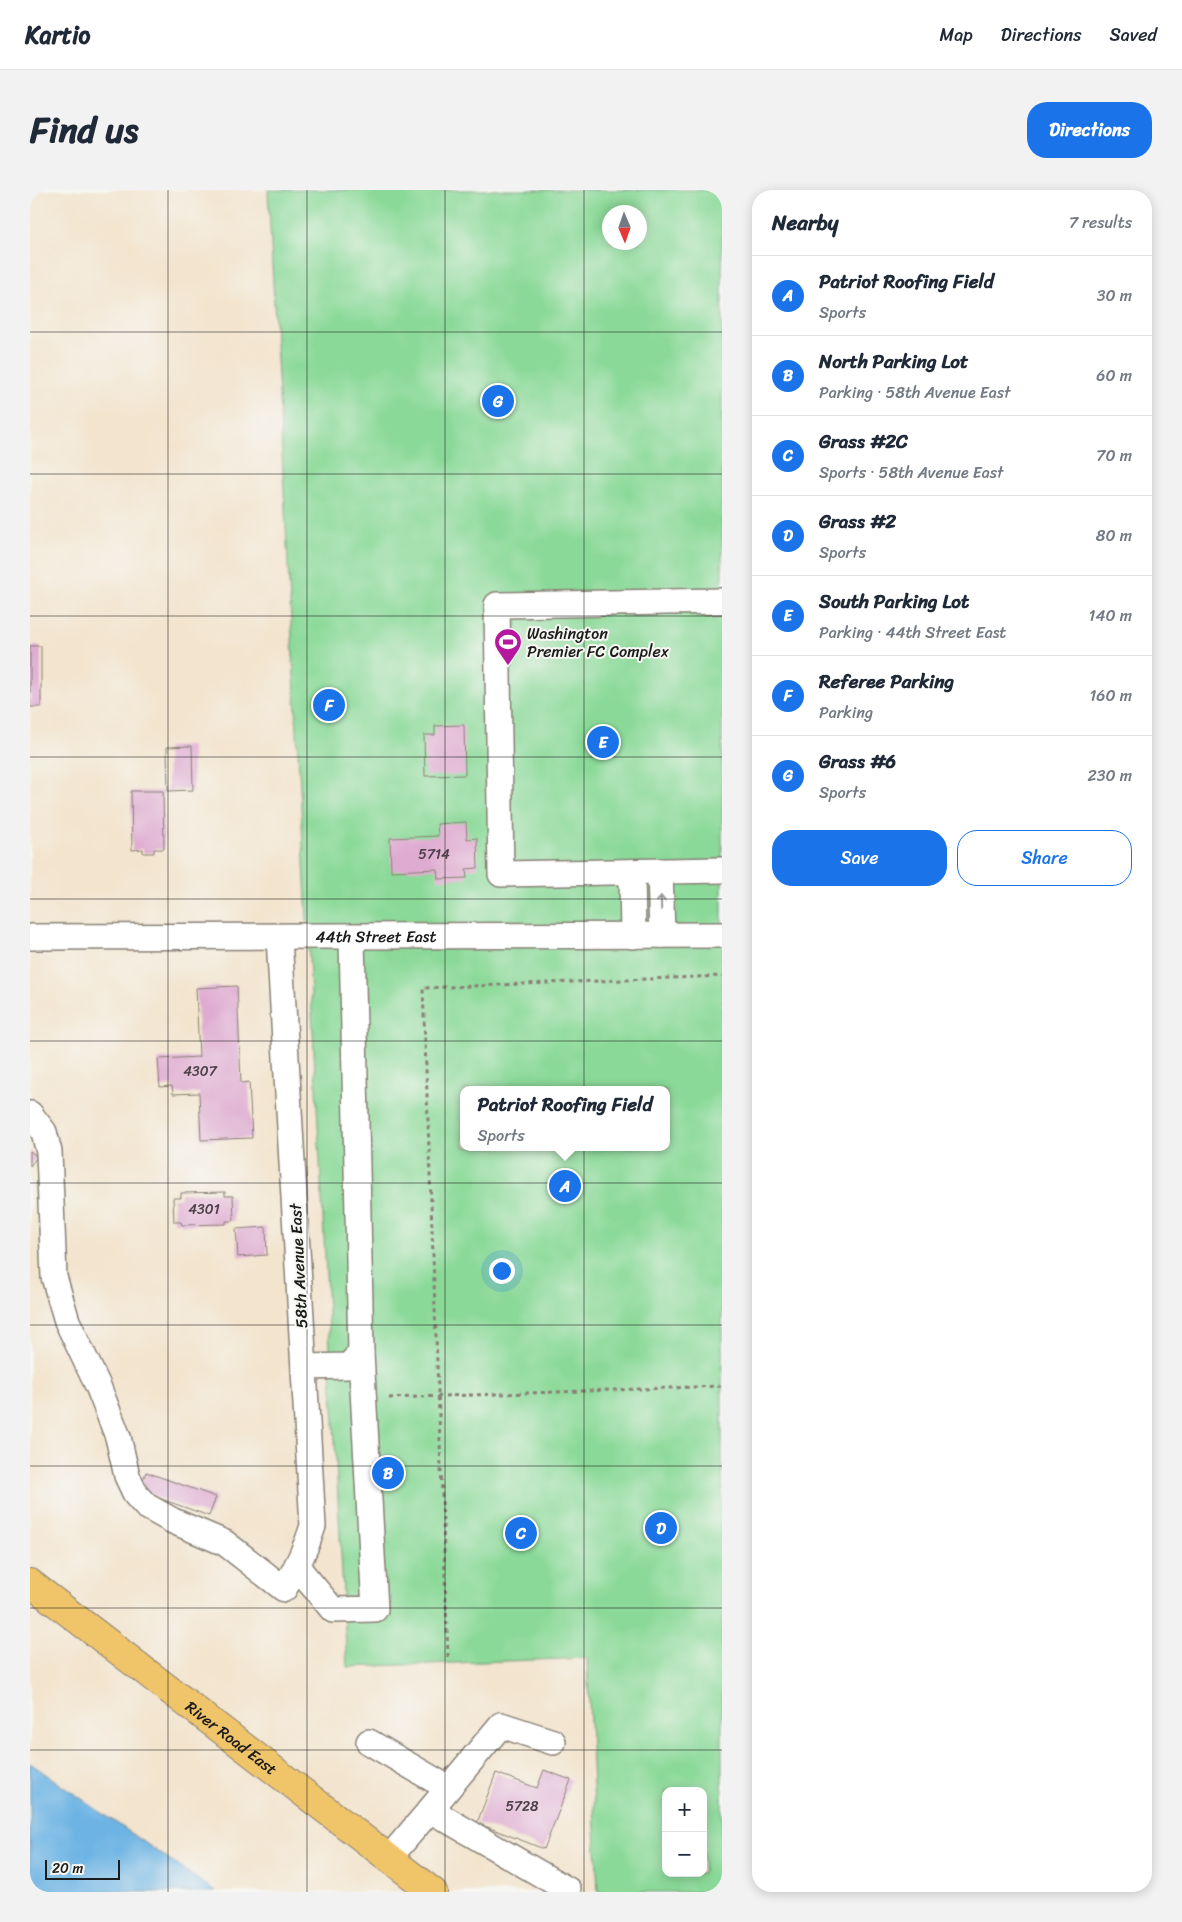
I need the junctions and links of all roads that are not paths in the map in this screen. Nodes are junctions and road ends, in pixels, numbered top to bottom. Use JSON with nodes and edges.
{"nodes":[{"id":1,"x":722,"y":601,"type":"edge"},
{"id":2,"x":722,"y":870,"type":"edge"},
{"id":3,"x":660,"y":871,"type":"junction"},
{"id":4,"x":632,"y":872,"type":"junction"},
{"id":5,"x":662,"y":935,"type":"junction"},
{"id":6,"x":722,"y":935,"type":"edge"},
{"id":7,"x":634,"y":936,"type":"junction"},
{"id":8,"x":30,"y":937,"type":"edge"},
{"id":9,"x":279,"y":937,"type":"junction"},
{"id":10,"x":352,"y":937,"type":"junction"},
{"id":11,"x":30,"y":1114,"type":"edge"},
{"id":12,"x":361,"y":1353,"type":"junction"},
{"id":13,"x":304,"y":1367,"type":"junction"},
{"id":14,"x":297,"y":1567,"type":"junction"},
{"id":15,"x":30,"y":1583,"type":"edge"},
{"id":16,"x":369,"y":1742,"type":"dead end"},
{"id":17,"x":553,"y":1742,"type":"dead end"},
{"id":18,"x":448,"y":1788,"type":"junction"},
{"id":19,"x":430,"y":1810,"type":"junction"},
{"id":20,"x":389,"y":1858,"type":"junction"},
{"id":21,"x":433,"y":1892,"type":"edge"},
{"id":22,"x":567,"y":1892,"type":"edge"}],
"edges":[{"from":1,"to":4,"type":"street"},
{"from":2,"to":3,"type":"street"},
{"from":3,"to":4,"type":"street"},
{"from":5,"to":3,"type":"street","one_way":true},
{"from":4,"to":7,"type":"street"},
{"from":5,"to":6,"type":"street","name":"44th Street East"},
{"from":5,"to":7,"type":"street","name":"44th Street East"},
{"from":7,"to":10,"type":"street","name":"44th Street East"},
{"from":8,"to":9,"type":"street","name":"44th Street East"},
{"from":9,"to":10,"type":"street","name":"44th Street East"},
{"from":9,"to":13,"type":"street","name":"58th Avenue East"},
{"from":10,"to":12,"type":"street"},
{"from":11,"to":14,"type":"street","name":"58th Avenue East"},
{"from":12,"to":13,"type":"street"},
{"from":12,"to":14,"type":"street"},
{"from":13,"to":14,"type":"street","name":"58th Avenue East"},
{"from":15,"to":20,"type":"main road","name":"River Road East"},
{"from":16,"to":18,"type":"street"},
{"from":17,"to":18,"type":"street"},
{"from":18,"to":19,"type":"street"},
{"from":19,"to":20,"type":"street"},
{"from":19,"to":22,"type":"street"},
{"from":20,"to":21,"type":"main road","name":"River Road East"}]}
